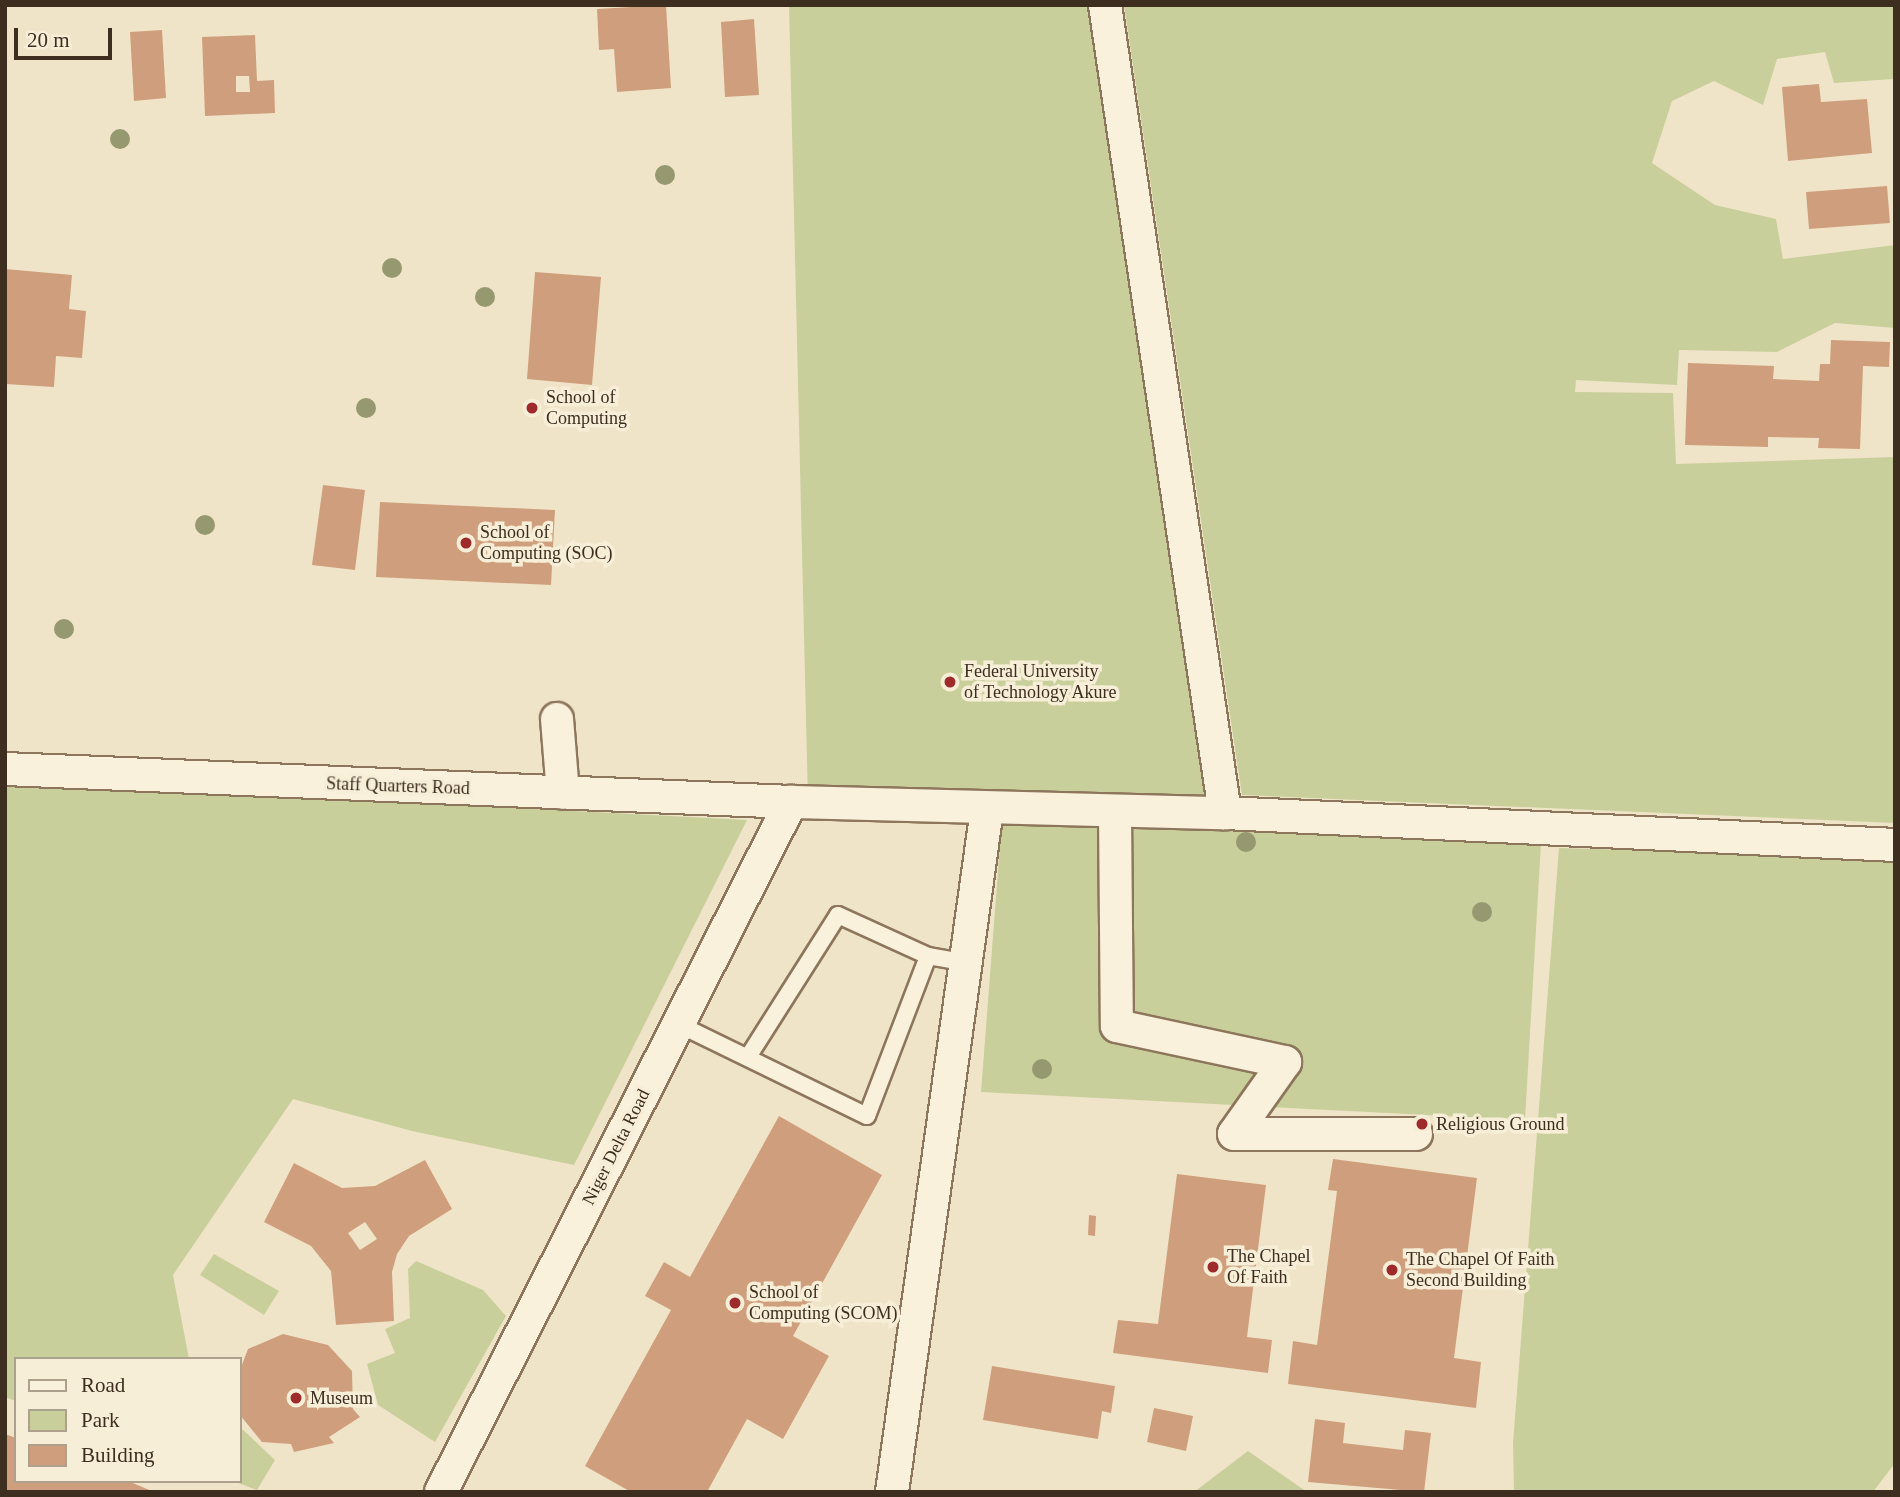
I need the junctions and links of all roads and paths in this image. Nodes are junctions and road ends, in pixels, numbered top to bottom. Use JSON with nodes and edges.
{"nodes":[{"id":1,"x":1105,"y":5,"type":"edge"},
{"id":2,"x":557,"y":719,"type":"dead end"},
{"id":3,"x":5,"y":769,"type":"edge"},
{"id":4,"x":563,"y":793,"type":"junction"},
{"id":5,"x":791,"y":802,"type":"junction"},
{"id":6,"x":987,"y":809,"type":"junction"},
{"id":7,"x":1115,"y":812,"type":"junction"},
{"id":8,"x":1225,"y":813,"type":"junction"},
{"id":9,"x":1895,"y":845,"type":"edge"},
{"id":10,"x":928,"y":956,"type":"junction"},
{"id":11,"x":967,"y":963,"type":"junction"},
{"id":12,"x":678,"y":1024,"type":"junction"},
{"id":13,"x":748,"y":1057,"type":"junction"},
{"id":14,"x":1416,"y":1134,"type":"dead end"},
{"id":15,"x":441,"y":1492,"type":"edge"},
{"id":16,"x":892,"y":1492,"type":"edge"}],
"edges":[{"from":1,"to":8,"type":"street"},
{"from":2,"to":4,"type":"street"},
{"from":3,"to":4,"type":"street","name":"Staff Quarters Road"},
{"from":4,"to":5,"type":"street","name":"Staff Quarters Road"},
{"from":5,"to":6,"type":"street","name":"Staff Quarters Road"},
{"from":5,"to":12,"type":"street","name":"Niger Delta Road"},
{"from":6,"to":7,"type":"street","name":"Staff Quarters Road"},
{"from":6,"to":11,"type":"street"},
{"from":7,"to":8,"type":"street","name":"Staff Quarters Road"},
{"from":7,"to":14,"type":"street"},
{"from":8,"to":9,"type":"street","name":"Staff Quarters Road"},
{"from":10,"to":11,"type":"lane"},
{"from":10,"to":13,"type":"lane"},
{"from":10,"to":13,"type":"lane"},
{"from":11,"to":16,"type":"street"},
{"from":12,"to":13,"type":"lane"},
{"from":12,"to":15,"type":"street","name":"Niger Delta Road"}]}
